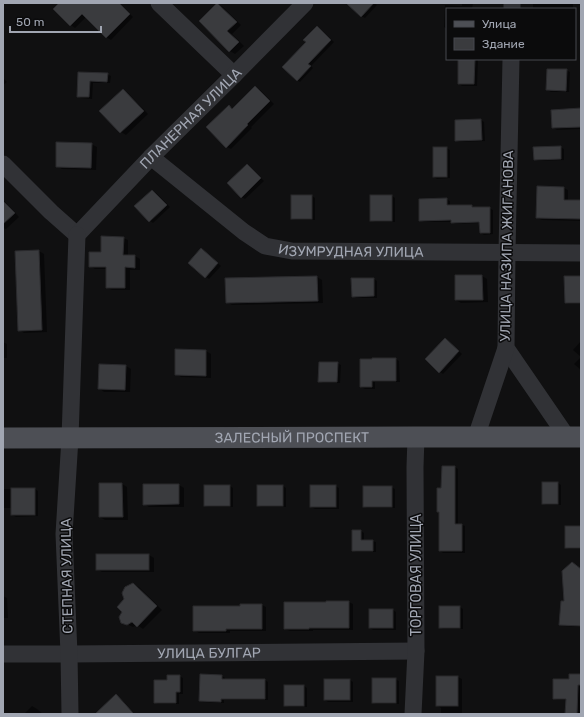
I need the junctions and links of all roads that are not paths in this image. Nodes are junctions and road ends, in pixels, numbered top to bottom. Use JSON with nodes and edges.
{"nodes":[{"id":1,"x":159,"y":3,"type":"edge"},
{"id":2,"x":305,"y":3,"type":"edge"},
{"id":3,"x":511,"y":60,"type":"edge"},
{"id":4,"x":234,"y":75,"type":"junction"},
{"id":5,"x":151,"y":157,"type":"junction"},
{"id":6,"x":3,"y":164,"type":"edge"},
{"id":7,"x":77,"y":235,"type":"junction"},
{"id":8,"x":507,"y":252,"type":"junction"},
{"id":9,"x":581,"y":252,"type":"edge"},
{"id":10,"x":506,"y":348,"type":"junction"},
{"id":11,"x":416,"y":437,"type":"junction"},
{"id":12,"x":476,"y":437,"type":"junction"},
{"id":13,"x":574,"y":437,"type":"edge"},
{"id":14,"x":3,"y":438,"type":"edge"},
{"id":15,"x":70,"y":438,"type":"junction"},
{"id":16,"x":416,"y":651,"type":"junction"},
{"id":17,"x":3,"y":654,"type":"edge"},
{"id":18,"x":70,"y":654,"type":"junction"},
{"id":19,"x":70,"y":714,"type":"edge"},
{"id":20,"x":413,"y":714,"type":"edge"}],
"edges":[{"from":1,"to":4,"type":"street"},
{"from":2,"to":4,"type":"street","name":"ПЛАНЕРНАЯ УЛИЦА"},
{"from":3,"to":8,"type":"street","name":"УЛИЦА НАЗИПА ЖИГАНОВА"},
{"from":4,"to":5,"type":"street","name":"ПЛАНЕРНАЯ УЛИЦА"},
{"from":5,"to":7,"type":"street","name":"ПЛАНЕРНАЯ УЛИЦА"},
{"from":5,"to":8,"type":"street","name":"ИЗУМРУДНАЯ УЛИЦА"},
{"from":6,"to":7,"type":"street"},
{"from":7,"to":15,"type":"street","name":"СТЕПНАЯ УЛИЦА"},
{"from":8,"to":9,"type":"street","name":"ИЗУМРУДНАЯ УЛИЦА"},
{"from":8,"to":10,"type":"street","name":"УЛИЦА НАЗИПА ЖИГАНОВА"},
{"from":10,"to":12,"type":"street"},
{"from":10,"to":13,"type":"street","name":"УЛИЦА НАЗИПА ЖИГАНОВА"},
{"from":11,"to":12,"type":"main road","name":"ЗАЛЕСНЫЙ ПРОСПЕКТ"},
{"from":11,"to":15,"type":"main road","name":"ЗАЛЕСНЫЙ ПРОСПЕКТ"},
{"from":11,"to":16,"type":"street","name":"ТОРГОВАЯ УЛИЦА"},
{"from":12,"to":13,"type":"main road","name":"ЗАЛЕСНЫЙ ПРОСПЕКТ"},
{"from":14,"to":15,"type":"main road","name":"ЗАЛЕСНЫЙ ПРОСПЕКТ"},
{"from":15,"to":18,"type":"street","name":"СТЕПНАЯ УЛИЦА"},
{"from":16,"to":18,"type":"street","name":"УЛИЦА БУЛГАР"},
{"from":16,"to":20,"type":"street","name":"ТОРГОВАЯ УЛИЦА"},
{"from":17,"to":18,"type":"street","name":"УЛИЦА БУЛГАР"},
{"from":18,"to":19,"type":"street","name":"СТЕПНАЯ УЛИЦА"}]}
